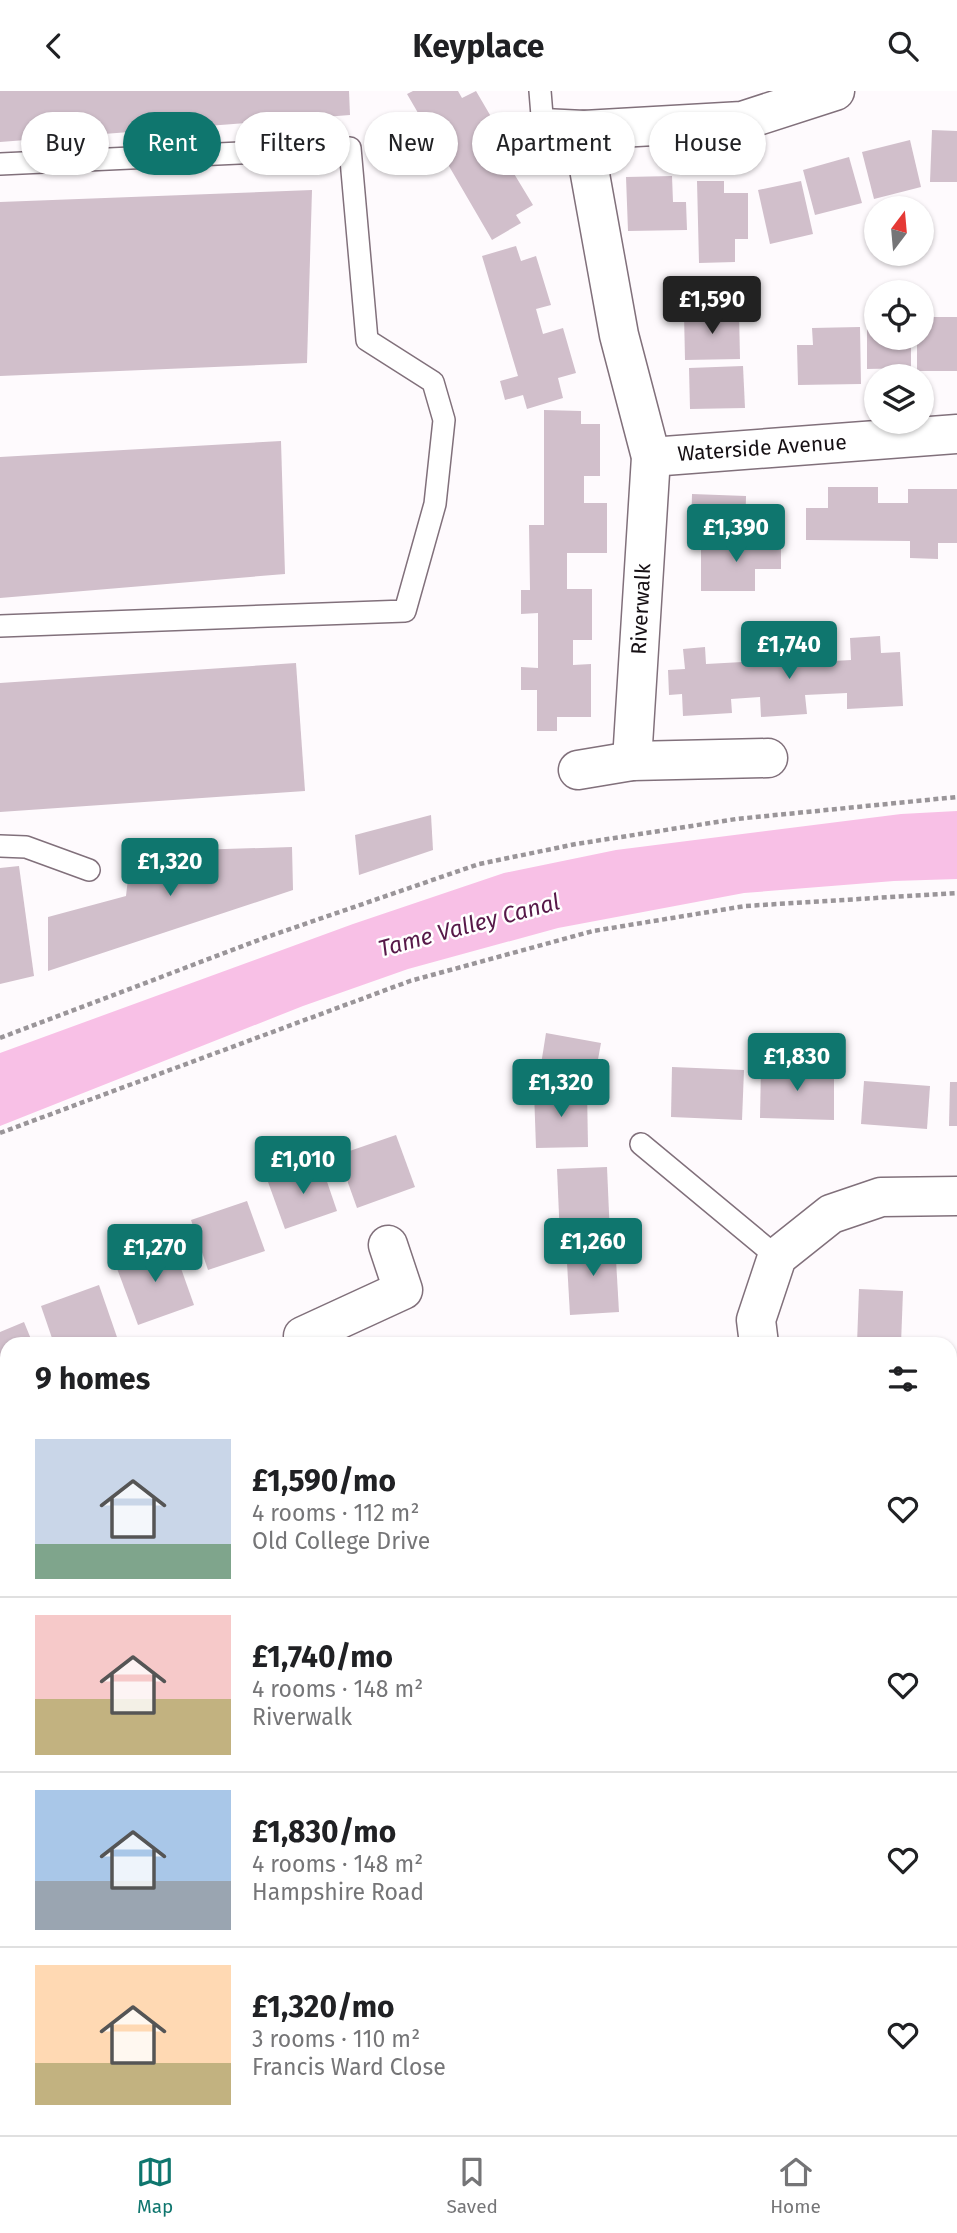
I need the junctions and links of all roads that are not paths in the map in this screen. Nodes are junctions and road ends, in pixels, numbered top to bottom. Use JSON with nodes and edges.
{"nodes":[{"id":1,"x":540,"y":91,"type":"edge"},
{"id":2,"x":835,"y":91,"type":"edge"},
{"id":3,"x":739,"y":106,"type":"edge"},
{"id":4,"x":542,"y":112,"type":"edge"},
{"id":5,"x":635,"y":122,"type":"edge"},
{"id":6,"x":0,"y":164,"type":"edge"},
{"id":7,"x":590,"y":175,"type":"edge"},
{"id":8,"x":957,"y":434,"type":"edge"},
{"id":9,"x":651,"y":457,"type":"junction"},
{"id":10,"x":0,"y":626,"type":"edge"},
{"id":11,"x":768,"y":758,"type":"dead end"},
{"id":12,"x":632,"y":761,"type":"junction"},
{"id":13,"x":578,"y":770,"type":"dead end"},
{"id":14,"x":0,"y":846,"type":"edge"},
{"id":15,"x":89,"y":870,"type":"dead end"},
{"id":16,"x":641,"y":1144,"type":"dead end"},
{"id":17,"x":957,"y":1196,"type":"edge"},
{"id":18,"x":388,"y":1245,"type":"dead end"},
{"id":19,"x":777,"y":1257,"type":"junction"},
{"id":20,"x":304,"y":1337,"type":"edge"},
{"id":21,"x":758,"y":1337,"type":"edge"}],
"edges":[{"from":1,"to":4,"type":"lane"},
{"from":2,"to":3,"type":"street"},
{"from":3,"to":5,"type":"street"},
{"from":6,"to":10,"type":"lane"},
{"from":7,"to":9,"type":"street","name":"Riverwalk"},
{"from":8,"to":9,"type":"street","name":"Waterside Avenue"},
{"from":9,"to":12,"type":"street","name":"Riverwalk"},
{"from":11,"to":12,"type":"street"},
{"from":12,"to":13,"type":"street"},
{"from":14,"to":15,"type":"lane"},
{"from":16,"to":19,"type":"lane"},
{"from":17,"to":19,"type":"street"},
{"from":18,"to":20,"type":"street"},
{"from":19,"to":21,"type":"street"}]}
